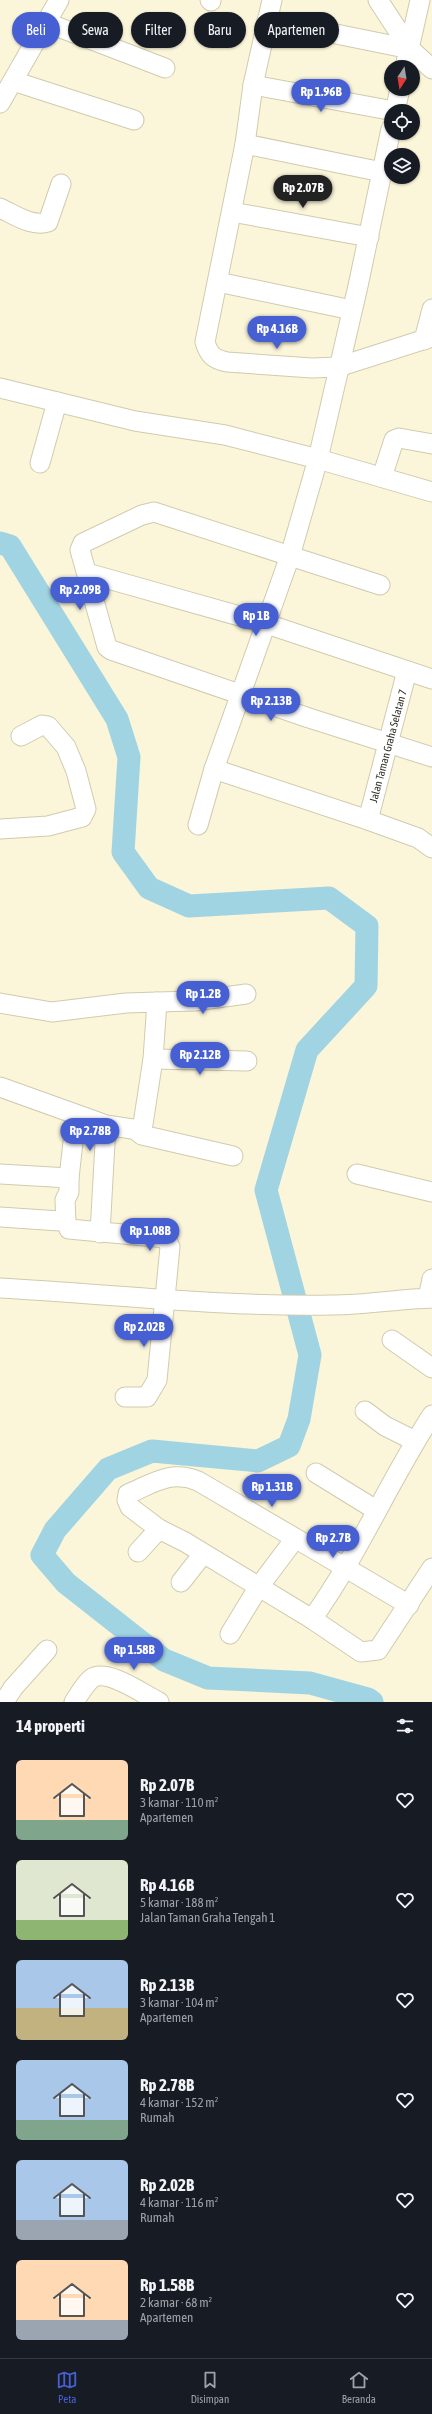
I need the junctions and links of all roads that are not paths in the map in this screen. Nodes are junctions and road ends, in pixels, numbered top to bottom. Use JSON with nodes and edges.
{"nodes":[{"id":1,"x":59,"y":0,"type":"edge"},
{"id":2,"x":272,"y":0,"type":"edge"},
{"id":3,"x":378,"y":0,"type":"edge"},
{"id":4,"x":420,"y":0,"type":"edge"},
{"id":5,"x":51,"y":12,"type":"edge"},
{"id":6,"x":269,"y":12,"type":"edge"},
{"id":7,"x":60,"y":28,"type":"edge"},
{"id":8,"x":339,"y":39,"type":"edge"},
{"id":9,"x":31,"y":48,"type":"edge"},
{"id":10,"x":261,"y":48,"type":"edge"},
{"id":11,"x":408,"y":58,"type":"edge"},
{"id":12,"x":165,"y":68,"type":"dead end"},
{"id":13,"x":432,"y":69,"type":"edge"},
{"id":14,"x":13,"y":81,"type":"junction"},
{"id":15,"x":253,"y":85,"type":"junction"},
{"id":16,"x":0,"y":103,"type":"edge"},
{"id":17,"x":384,"y":109,"type":"edge"},
{"id":18,"x":134,"y":120,"type":"dead end"},
{"id":19,"x":389,"y":140,"type":"edge"},
{"id":20,"x":245,"y":144,"type":"junction"},
{"id":21,"x":382,"y":172,"type":"junction"},
{"id":22,"x":61,"y":184,"type":"dead end"},
{"id":23,"x":0,"y":208,"type":"edge"},
{"id":24,"x":232,"y":212,"type":"junction"},
{"id":25,"x":369,"y":237,"type":"junction"},
{"id":26,"x":218,"y":282,"type":"junction"},
{"id":27,"x":432,"y":309,"type":"edge"},
{"id":28,"x":352,"y":310,"type":"junction"},
{"id":29,"x":428,"y":338,"type":"edge"},
{"id":30,"x":338,"y":368,"type":"junction"},
{"id":31,"x":0,"y":388,"type":"edge"},
{"id":32,"x":56,"y":402,"type":"junction"},
{"id":33,"x":432,"y":444,"type":"edge"},
{"id":34,"x":318,"y":459,"type":"junction"},
{"id":35,"x":40,"y":463,"type":"dead end"},
{"id":36,"x":382,"y":477,"type":"junction"},
{"id":37,"x":432,"y":492,"type":"edge"},
{"id":38,"x":290,"y":556,"type":"junction"},
{"id":39,"x":87,"y":573,"type":"junction"},
{"id":40,"x":380,"y":585,"type":"dead end"},
{"id":41,"x":264,"y":623,"type":"junction"},
{"id":42,"x":407,"y":671,"type":"junction"},
{"id":43,"x":432,"y":679,"type":"edge"},
{"id":44,"x":240,"y":695,"type":"junction"},
{"id":45,"x":21,"y":736,"type":"dead end"},
{"id":46,"x":390,"y":743,"type":"junction"},
{"id":47,"x":432,"y":757,"type":"edge"},
{"id":48,"x":214,"y":769,"type":"junction"},
{"id":49,"x":368,"y":820,"type":"junction"},
{"id":50,"x":198,"y":825,"type":"dead end"},
{"id":51,"x":0,"y":829,"type":"edge"},
{"id":52,"x":432,"y":848,"type":"edge"},
{"id":53,"x":246,"y":994,"type":"dead end"},
{"id":54,"x":157,"y":1002,"type":"junction"},
{"id":55,"x":0,"y":1003,"type":"edge"},
{"id":56,"x":153,"y":1059,"type":"junction"},
{"id":57,"x":247,"y":1061,"type":"dead end"},
{"id":58,"x":0,"y":1087,"type":"edge"},
{"id":59,"x":76,"y":1115,"type":"junction"},
{"id":60,"x":106,"y":1125,"type":"junction"},
{"id":61,"x":137,"y":1131,"type":"junction"},
{"id":62,"x":233,"y":1156,"type":"dead end"},
{"id":63,"x":0,"y":1174,"type":"edge"},
{"id":64,"x":357,"y":1174,"type":"dead end"},
{"id":65,"x":69,"y":1178,"type":"junction"},
{"id":66,"x":432,"y":1192,"type":"edge"},
{"id":67,"x":0,"y":1217,"type":"edge"},
{"id":68,"x":66,"y":1222,"type":"junction"},
{"id":69,"x":100,"y":1232,"type":"junction"},
{"id":70,"x":432,"y":1279,"type":"edge"},
{"id":71,"x":0,"y":1288,"type":"edge"},
{"id":72,"x":430,"y":1298,"type":"edge"},
{"id":73,"x":164,"y":1301,"type":"junction"},
{"id":74,"x":392,"y":1340,"type":"dead end"},
{"id":75,"x":432,"y":1368,"type":"edge"},
{"id":76,"x":125,"y":1397,"type":"dead end"},
{"id":77,"x":365,"y":1411,"type":"dead end"},
{"id":78,"x":432,"y":1414,"type":"edge"},
{"id":79,"x":415,"y":1441,"type":"junction"},
{"id":80,"x":316,"y":1472,"type":"dead end"},
{"id":81,"x":376,"y":1510,"type":"junction"},
{"id":82,"x":159,"y":1529,"type":"junction"},
{"id":83,"x":294,"y":1540,"type":"junction"},
{"id":84,"x":138,"y":1552,"type":"dead end"},
{"id":85,"x":203,"y":1554,"type":"junction"},
{"id":86,"x":346,"y":1568,"type":"junction"},
{"id":87,"x":432,"y":1568,"type":"edge"},
{"id":88,"x":181,"y":1582,"type":"dead end"},
{"id":89,"x":258,"y":1588,"type":"junction"},
{"id":90,"x":408,"y":1605,"type":"junction"},
{"id":91,"x":312,"y":1619,"type":"junction"},
{"id":92,"x":230,"y":1634,"type":"dead end"},
{"id":93,"x":47,"y":1650,"type":"dead end"},
{"id":94,"x":4,"y":1702,"type":"edge"},
{"id":95,"x":74,"y":1702,"type":"edge"},
{"id":96,"x":159,"y":1702,"type":"edge"}],
"edges":[{"from":1,"to":5,"type":"street"},
{"from":2,"to":6,"type":"street"},
{"from":3,"to":11,"type":"street"},
{"from":4,"to":11,"type":"street"},
{"from":7,"to":12,"type":"street"},
{"from":8,"to":11,"type":"street"},
{"from":9,"to":14,"type":"street"},
{"from":10,"to":15,"type":"street"},
{"from":11,"to":13,"type":"street"},
{"from":14,"to":16,"type":"street"},
{"from":14,"to":18,"type":"street"},
{"from":15,"to":17,"type":"street"},
{"from":15,"to":20,"type":"street"},
{"from":19,"to":21,"type":"street"},
{"from":20,"to":21,"type":"street"},
{"from":20,"to":24,"type":"street"},
{"from":21,"to":25,"type":"street"},
{"from":22,"to":23,"type":"street"},
{"from":24,"to":25,"type":"street"},
{"from":24,"to":26,"type":"street"},
{"from":25,"to":28,"type":"street"},
{"from":26,"to":28,"type":"street"},
{"from":26,"to":30,"type":"street"},
{"from":27,"to":29,"type":"street"},
{"from":28,"to":30,"type":"street"},
{"from":29,"to":30,"type":"street"},
{"from":30,"to":34,"type":"street"},
{"from":31,"to":32,"type":"street"},
{"from":32,"to":34,"type":"street"},
{"from":32,"to":35,"type":"street"},
{"from":33,"to":36,"type":"street"},
{"from":34,"to":36,"type":"street"},
{"from":34,"to":38,"type":"street"},
{"from":36,"to":37,"type":"street"},
{"from":38,"to":39,"type":"street"},
{"from":38,"to":40,"type":"street"},
{"from":38,"to":41,"type":"street"},
{"from":39,"to":41,"type":"street"},
{"from":39,"to":44,"type":"street"},
{"from":41,"to":42,"type":"street"},
{"from":41,"to":44,"type":"street"},
{"from":42,"to":43,"type":"street"},
{"from":42,"to":46,"type":"street","name":"Jalan Taman Graha Selatan 7"},
{"from":44,"to":46,"type":"street"},
{"from":44,"to":48,"type":"street"},
{"from":45,"to":51,"type":"street"},
{"from":46,"to":47,"type":"street"},
{"from":46,"to":49,"type":"street","name":"Jalan Taman Graha Selatan 7"},
{"from":48,"to":49,"type":"street"},
{"from":48,"to":50,"type":"street"},
{"from":49,"to":52,"type":"street"},
{"from":53,"to":54,"type":"street"},
{"from":54,"to":55,"type":"street"},
{"from":54,"to":56,"type":"street"},
{"from":56,"to":57,"type":"street"},
{"from":56,"to":61,"type":"street"},
{"from":58,"to":59,"type":"street"},
{"from":59,"to":60,"type":"street"},
{"from":59,"to":65,"type":"street"},
{"from":60,"to":61,"type":"street"},
{"from":60,"to":69,"type":"street"},
{"from":61,"to":62,"type":"street"},
{"from":63,"to":65,"type":"street"},
{"from":64,"to":66,"type":"street"},
{"from":65,"to":68,"type":"street"},
{"from":67,"to":68,"type":"street"},
{"from":68,"to":69,"type":"street"},
{"from":69,"to":73,"type":"street"},
{"from":70,"to":72,"type":"street"},
{"from":71,"to":73,"type":"street"},
{"from":72,"to":73,"type":"street"},
{"from":73,"to":76,"type":"street"},
{"from":74,"to":75,"type":"street"},
{"from":77,"to":79,"type":"street"},
{"from":78,"to":79,"type":"street"},
{"from":79,"to":81,"type":"street"},
{"from":80,"to":81,"type":"street"},
{"from":81,"to":86,"type":"street"},
{"from":82,"to":83,"type":"street"},
{"from":82,"to":84,"type":"street"},
{"from":82,"to":85,"type":"street"},
{"from":83,"to":86,"type":"street"},
{"from":83,"to":89,"type":"street"},
{"from":85,"to":88,"type":"street"},
{"from":85,"to":89,"type":"street"},
{"from":86,"to":90,"type":"street"},
{"from":86,"to":91,"type":"street"},
{"from":87,"to":90,"type":"street"},
{"from":89,"to":91,"type":"street"},
{"from":89,"to":92,"type":"street"},
{"from":90,"to":91,"type":"street"},
{"from":93,"to":94,"type":"street"},
{"from":95,"to":96,"type":"street"}]}
